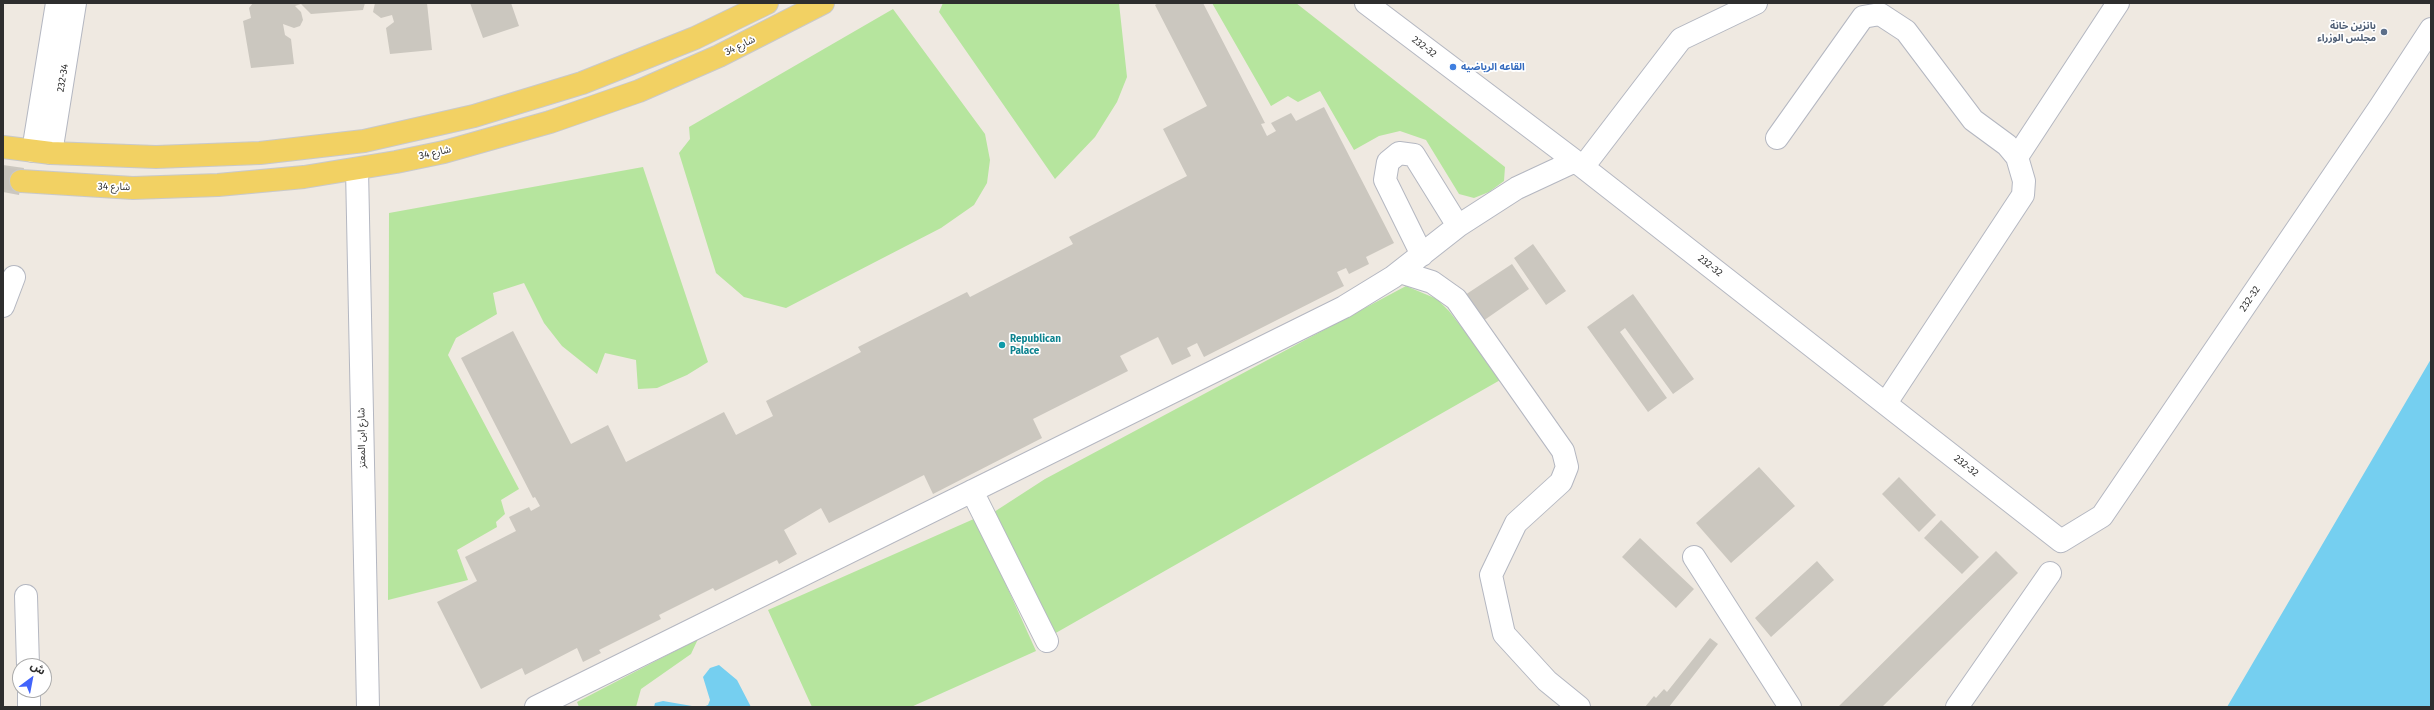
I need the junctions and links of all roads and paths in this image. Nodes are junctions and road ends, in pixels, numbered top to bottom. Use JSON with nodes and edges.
{"nodes":[{"id":1,"x":57,"y":3,"type":"edge"},
{"id":2,"x":75,"y":3,"type":"edge"},
{"id":3,"x":767,"y":3,"type":"edge"},
{"id":4,"x":823,"y":3,"type":"edge"},
{"id":5,"x":1366,"y":3,"type":"edge"},
{"id":6,"x":1756,"y":3,"type":"edge"},
{"id":7,"x":2118,"y":3,"type":"edge"},
{"id":8,"x":2431,"y":29,"type":"edge"},
{"id":9,"x":1777,"y":138,"type":"dead end"},
{"id":10,"x":3,"y":147,"type":"edge"},
{"id":11,"x":42,"y":152,"type":"junction"},
{"id":12,"x":2017,"y":157,"type":"junction"},
{"id":13,"x":1579,"y":164,"type":"junction"},
{"id":14,"x":357,"y":169,"type":"junction"},
{"id":15,"x":21,"y":181,"type":"tunnel mouth"},
{"id":16,"x":1458,"y":226,"type":"junction"},
{"id":17,"x":1422,"y":255,"type":"junction"},
{"id":18,"x":1400,"y":272,"type":"junction"},
{"id":19,"x":14,"y":277,"type":"dead end"},
{"id":20,"x":3,"y":306,"type":"edge"},
{"id":21,"x":1886,"y":403,"type":"junction"},
{"id":22,"x":972,"y":491,"type":"junction"},
{"id":23,"x":1694,"y":557,"type":"dead end"},
{"id":24,"x":2050,"y":572,"type":"dead end"},
{"id":25,"x":26,"y":596,"type":"dead end"},
{"id":26,"x":1047,"y":641,"type":"dead end"},
{"id":27,"x":28,"y":658,"type":"edge"},
{"id":28,"x":368,"y":707,"type":"edge"},
{"id":29,"x":536,"y":707,"type":"edge"},
{"id":30,"x":1579,"y":707,"type":"edge"},
{"id":31,"x":1790,"y":707,"type":"edge"},
{"id":32,"x":1957,"y":707,"type":"edge"}],
"edges":[{"from":1,"to":11,"type":"street","name":"232-34"},
{"from":2,"to":11,"type":"street","name":"232-34"},
{"from":3,"to":11,"type":"main road"},
{"from":4,"to":14,"type":"main road","name":"شارع 34"},
{"from":5,"to":13,"type":"street","name":"232-32"},
{"from":6,"to":13,"type":"street"},
{"from":7,"to":12,"type":"street"},
{"from":8,"to":21,"type":"street","name":"232-32"},
{"from":9,"to":12,"type":"street"},
{"from":10,"to":11,"type":"main road"},
{"from":12,"to":21,"type":"street"},
{"from":13,"to":16,"type":"street"},
{"from":13,"to":21,"type":"street","name":"232-32"},
{"from":14,"to":15,"type":"main road","name":"شارع 34"},
{"from":14,"to":28,"type":"street","name":"شارع ابن المعتز"},
{"from":16,"to":17,"type":"street"},
{"from":16,"to":17,"type":"street"},
{"from":17,"to":18,"type":"street"},
{"from":18,"to":22,"type":"street"},
{"from":18,"to":30,"type":"street"},
{"from":19,"to":20,"type":"street"},
{"from":22,"to":26,"type":"street"},
{"from":22,"to":29,"type":"street"},
{"from":23,"to":31,"type":"street"},
{"from":24,"to":32,"type":"street"},
{"from":25,"to":27,"type":"street"}]}
